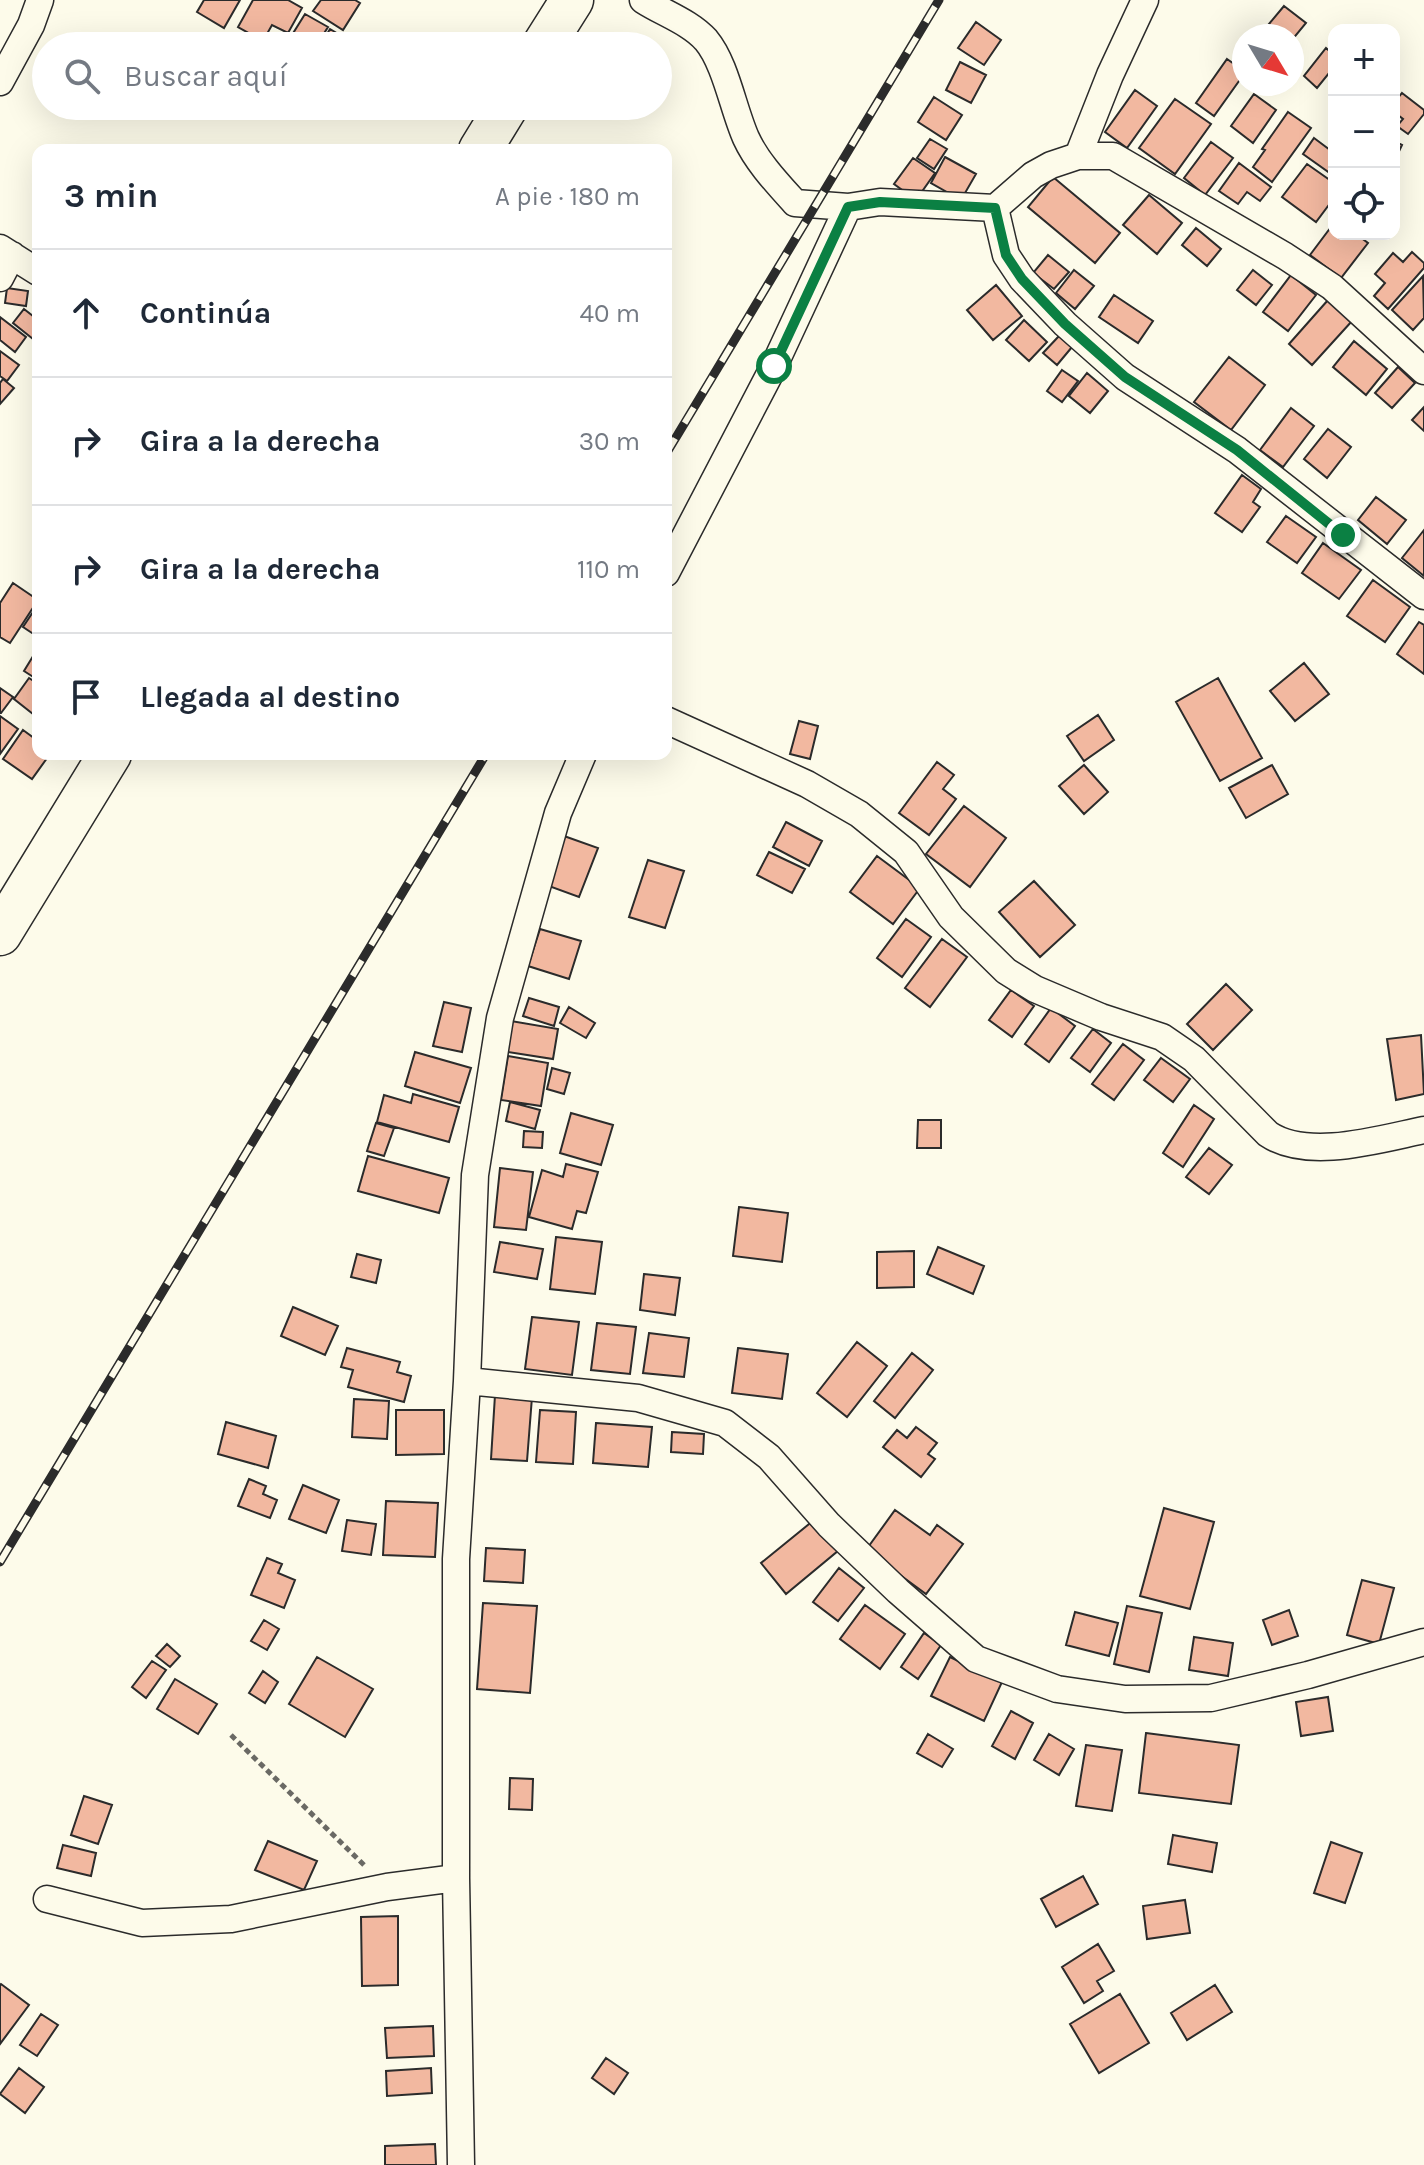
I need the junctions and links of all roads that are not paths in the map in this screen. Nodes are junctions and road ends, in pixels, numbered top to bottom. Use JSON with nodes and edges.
{"nodes":[{"id":1,"x":40,"y":0,"type":"edge"},
{"id":2,"x":572,"y":0,"type":"edge"},
{"id":3,"x":643,"y":0,"type":"edge"},
{"id":4,"x":1145,"y":0,"type":"edge"},
{"id":5,"x":552,"y":32,"type":"edge"},
{"id":6,"x":0,"y":82,"type":"edge"},
{"id":7,"x":498,"y":120,"type":"edge"},
{"id":8,"x":484,"y":144,"type":"edge"},
{"id":9,"x":1078,"y":156,"type":"junction"},
{"id":10,"x":848,"y":207,"type":"junction"},
{"id":11,"x":995,"y":208,"type":"junction"},
{"id":12,"x":4,"y":261,"type":"edge"},
{"id":13,"x":32,"y":270,"type":"edge"},
{"id":14,"x":1424,"y":371,"type":"edge"},
{"id":15,"x":672,"y":562,"type":"edge"},
{"id":16,"x":1424,"y":596,"type":"edge"},
{"id":17,"x":672,"y":723,"type":"edge"},
{"id":18,"x":106,"y":760,"type":"edge"},
{"id":19,"x":580,"y":760,"type":"edge"},
{"id":20,"x":0,"y":934,"type":"edge"},
{"id":21,"x":1424,"y":1130,"type":"edge"},
{"id":22,"x":467,"y":1381,"type":"junction"},
{"id":23,"x":1424,"y":1642,"type":"edge"},
{"id":24,"x":456,"y":1878,"type":"junction"},
{"id":25,"x":47,"y":1899,"type":"dead end"},
{"id":26,"x":461,"y":2165,"type":"edge"}],
"edges":[{"from":1,"to":6,"type":"street"},
{"from":2,"to":5,"type":"main road"},
{"from":3,"to":10,"type":"street"},
{"from":4,"to":9,"type":"street"},
{"from":7,"to":8,"type":"main road"},
{"from":9,"to":11,"type":"street"},
{"from":9,"to":14,"type":"street"},
{"from":10,"to":11,"type":"street"},
{"from":10,"to":15,"type":"street"},
{"from":11,"to":16,"type":"street"},
{"from":12,"to":13,"type":"street"},
{"from":17,"to":21,"type":"street"},
{"from":18,"to":20,"type":"main road"},
{"from":19,"to":22,"type":"street"},
{"from":22,"to":23,"type":"street"},
{"from":22,"to":24,"type":"street"},
{"from":24,"to":25,"type":"street"},
{"from":24,"to":26,"type":"street"}]}
